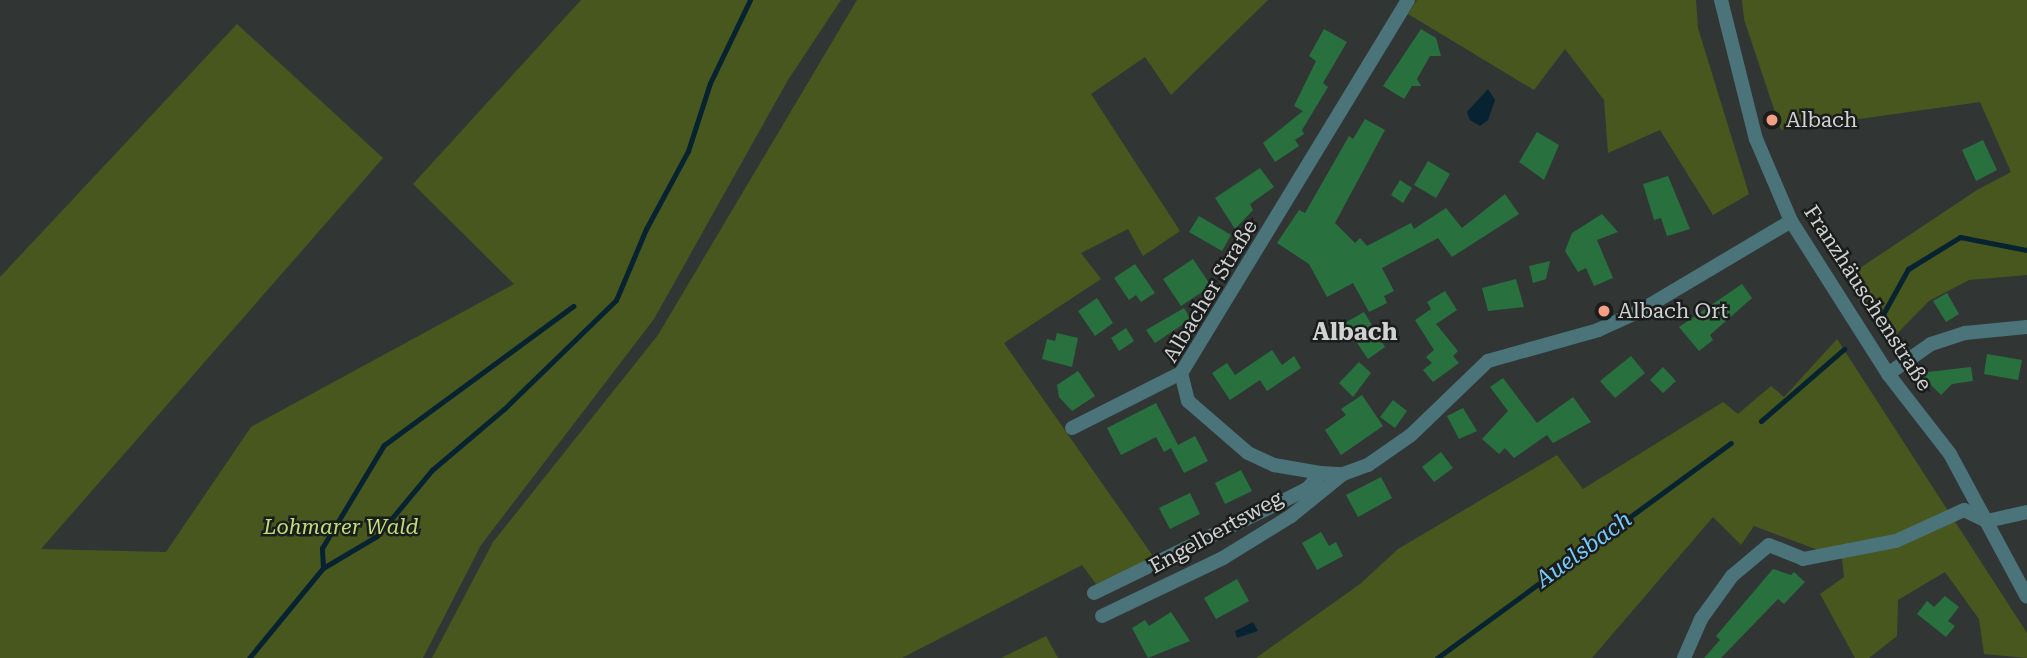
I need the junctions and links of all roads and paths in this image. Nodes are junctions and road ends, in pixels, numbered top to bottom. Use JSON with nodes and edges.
{"nodes":[{"id":1,"x":1408,"y":0,"type":"edge"},
{"id":2,"x":1721,"y":0,"type":"edge"},
{"id":3,"x":1791,"y":220,"type":"junction"},
{"id":4,"x":2027,"y":327,"type":"edge"},
{"id":5,"x":1181,"y":373,"type":"junction"},
{"id":6,"x":1888,"y":374,"type":"junction"},
{"id":7,"x":1072,"y":428,"type":"dead end"},
{"id":8,"x":1321,"y":473,"type":"junction"},
{"id":9,"x":1343,"y":474,"type":"junction"},
{"id":10,"x":2027,"y":513,"type":"edge"},
{"id":11,"x":1987,"y":521,"type":"junction"},
{"id":12,"x":1094,"y":593,"type":"dead end"},
{"id":13,"x":2027,"y":597,"type":"edge"},
{"id":14,"x":1102,"y":616,"type":"dead end"},
{"id":15,"x":1684,"y":658,"type":"edge"}],
"edges":[{"from":1,"to":5,"type":"street","name":"Albacher Straße"},
{"from":2,"to":3,"type":"street","name":"Franzhäuschenstraße"},
{"from":3,"to":6,"type":"street","name":"Franzhäuschenstraße"},
{"from":3,"to":9,"type":"street","name":"Albacher Straße"},
{"from":4,"to":6,"type":"street"},
{"from":5,"to":7,"type":"street"},
{"from":5,"to":8,"type":"street","name":"Albacher Straße"},
{"from":6,"to":11,"type":"street","name":"Franzhäuschenstraße"},
{"from":8,"to":9,"type":"street","name":"Albacher Straße"},
{"from":8,"to":12,"type":"street","name":"Engelbertsweg"},
{"from":9,"to":14,"type":"street","name":"Engelbertsweg"},
{"from":10,"to":11,"type":"street"},
{"from":11,"to":13,"type":"street","name":"Franzhäuschenstraße"},
{"from":11,"to":15,"type":"street"}]}
